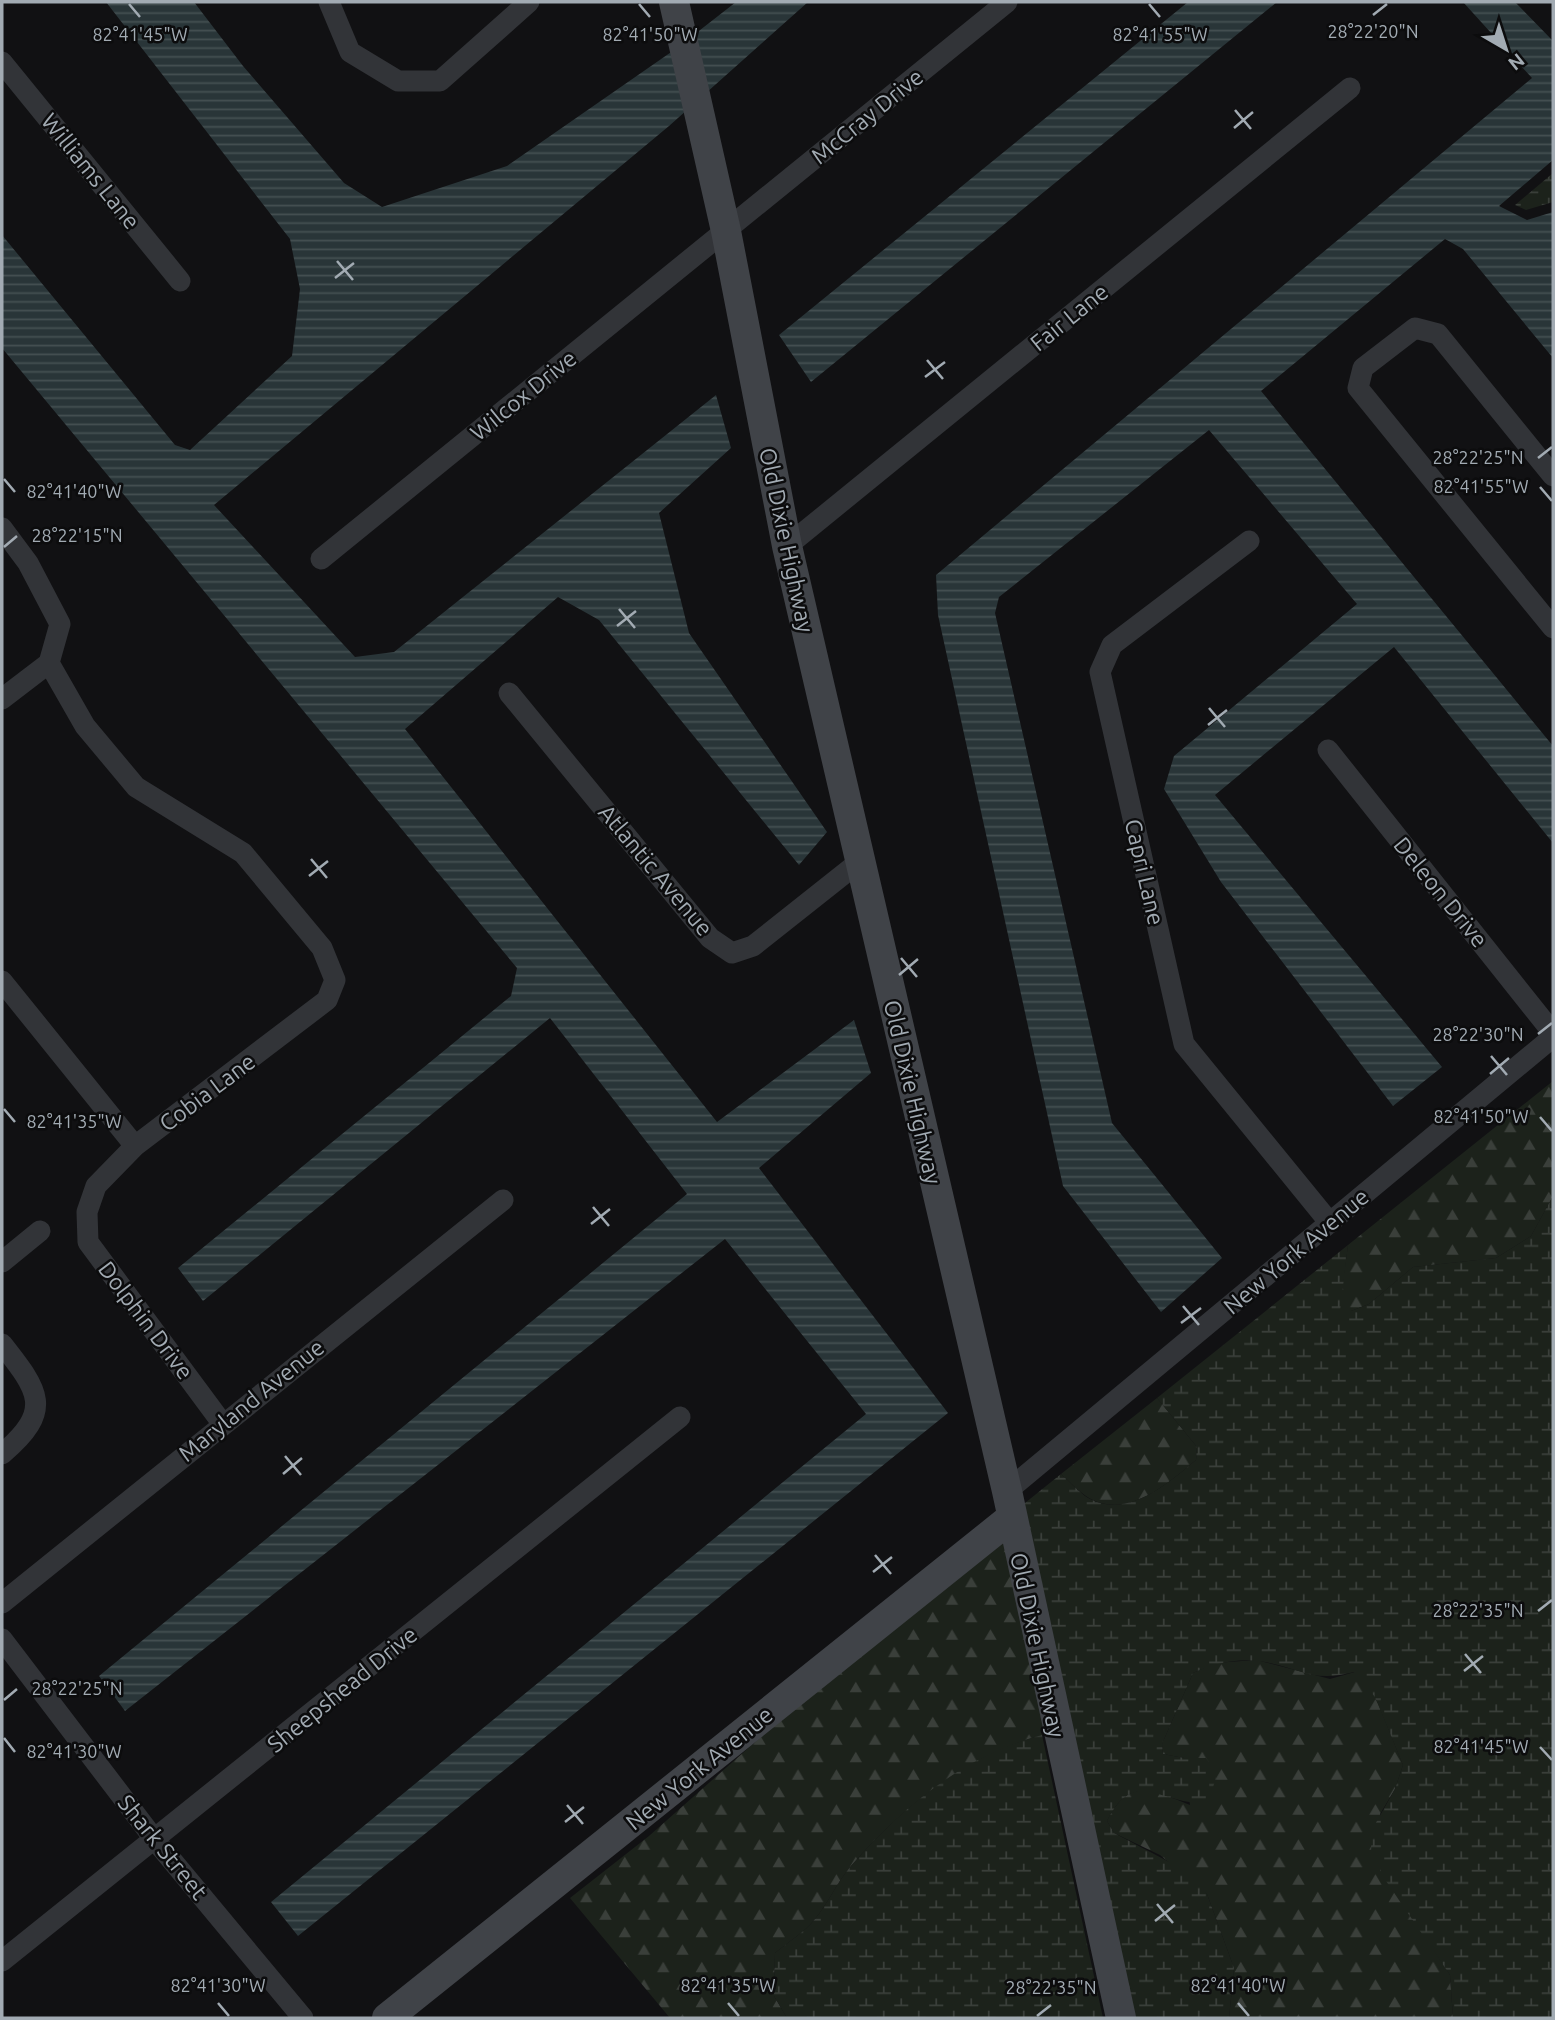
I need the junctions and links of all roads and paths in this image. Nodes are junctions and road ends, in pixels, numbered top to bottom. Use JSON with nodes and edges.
{"nodes":[{"id":1,"x":329,"y":2,"type":"edge"},
{"id":2,"x":529,"y":2,"type":"edge"},
{"id":3,"x":674,"y":2,"type":"edge"},
{"id":4,"x":1007,"y":2,"type":"edge"},
{"id":5,"x":2,"y":62,"type":"edge"},
{"id":6,"x":1350,"y":88,"type":"dead end"},
{"id":7,"x":726,"y":231,"type":"junction"},
{"id":8,"x":180,"y":281,"type":"dead end"},
{"id":9,"x":1553,"y":476,"type":"edge"},
{"id":10,"x":2,"y":528,"type":"edge"},
{"id":11,"x":1249,"y":541,"type":"dead end"},
{"id":12,"x":787,"y":546,"type":"junction"},
{"id":13,"x":321,"y":559,"type":"dead end"},
{"id":14,"x":1553,"y":628,"type":"edge"},
{"id":15,"x":49,"y":663,"type":"junction"},
{"id":16,"x":509,"y":693,"type":"dead end"},
{"id":17,"x":2,"y":699,"type":"edge"},
{"id":18,"x":1328,"y":750,"type":"dead end"},
{"id":19,"x":859,"y":862,"type":"junction"},
{"id":20,"x":2,"y":981,"type":"edge"},
{"id":21,"x":1553,"y":1035,"type":"edge"},
{"id":22,"x":135,"y":1146,"type":"junction"},
{"id":23,"x":503,"y":1200,"type":"dead end"},
{"id":24,"x":87,"y":1212,"type":"joint"},
{"id":25,"x":1330,"y":1223,"type":"junction"},
{"id":26,"x":40,"y":1231,"type":"dead end"},
{"id":27,"x":2,"y":1262,"type":"edge"},
{"id":28,"x":2,"y":1344,"type":"edge"},
{"id":29,"x":681,"y":1416,"type":"dead end"},
{"id":30,"x":222,"y":1423,"type":"junction"},
{"id":31,"x":2,"y":1454,"type":"edge"},
{"id":32,"x":1009,"y":1505,"type":"junction"},
{"id":33,"x":2,"y":1603,"type":"edge"},
{"id":34,"x":2,"y":1639,"type":"edge"},
{"id":35,"x":155,"y":1840,"type":"junction"},
{"id":36,"x":2,"y":1961,"type":"edge"},
{"id":37,"x":303,"y":2018,"type":"edge"},
{"id":38,"x":387,"y":2018,"type":"edge"},
{"id":39,"x":1121,"y":2018,"type":"edge"}],
"edges":[{"from":1,"to":2,"type":"street"},
{"from":3,"to":7,"type":"street","name":"Old Dixie Highway"},
{"from":4,"to":7,"type":"street","name":"McCray Drive"},
{"from":5,"to":8,"type":"street","name":"Williams Lane"},
{"from":6,"to":12,"type":"street","name":"Fair Lane"},
{"from":7,"to":12,"type":"street","name":"Old Dixie Highway"},
{"from":7,"to":13,"type":"street","name":"Wilcox Drive"},
{"from":9,"to":14,"type":"street"},
{"from":10,"to":15,"type":"street"},
{"from":11,"to":25,"type":"street","name":"Capri Lane"},
{"from":12,"to":19,"type":"street","name":"Old Dixie Highway"},
{"from":15,"to":17,"type":"street"},
{"from":15,"to":22,"type":"street","name":"Cobia Lane"},
{"from":16,"to":19,"type":"street","name":"Atlantic Avenue"},
{"from":18,"to":21,"type":"street","name":"Deleon Drive"},
{"from":19,"to":32,"type":"street","name":"Old Dixie Highway"},
{"from":20,"to":22,"type":"street"},
{"from":21,"to":25,"type":"street","name":"New York Avenue"},
{"from":22,"to":24,"type":"street","name":"Cobia Lane"},
{"from":23,"to":30,"type":"street","name":"Maryland Avenue"},
{"from":24,"to":30,"type":"street","name":"Dolphin Drive"},
{"from":25,"to":32,"type":"street","name":"New York Avenue"},
{"from":26,"to":27,"type":"street"},
{"from":28,"to":31,"type":"street"},
{"from":29,"to":35,"type":"street","name":"Sheepshead Drive"},
{"from":30,"to":33,"type":"street","name":"Maryland Avenue"},
{"from":32,"to":38,"type":"street","name":"New York Avenue"},
{"from":32,"to":39,"type":"street","name":"Old Dixie Highway"},
{"from":34,"to":35,"type":"street","name":"Shark Street"},
{"from":35,"to":36,"type":"street","name":"Sheepshead Drive"},
{"from":35,"to":37,"type":"street","name":"Shark Street"}]}
